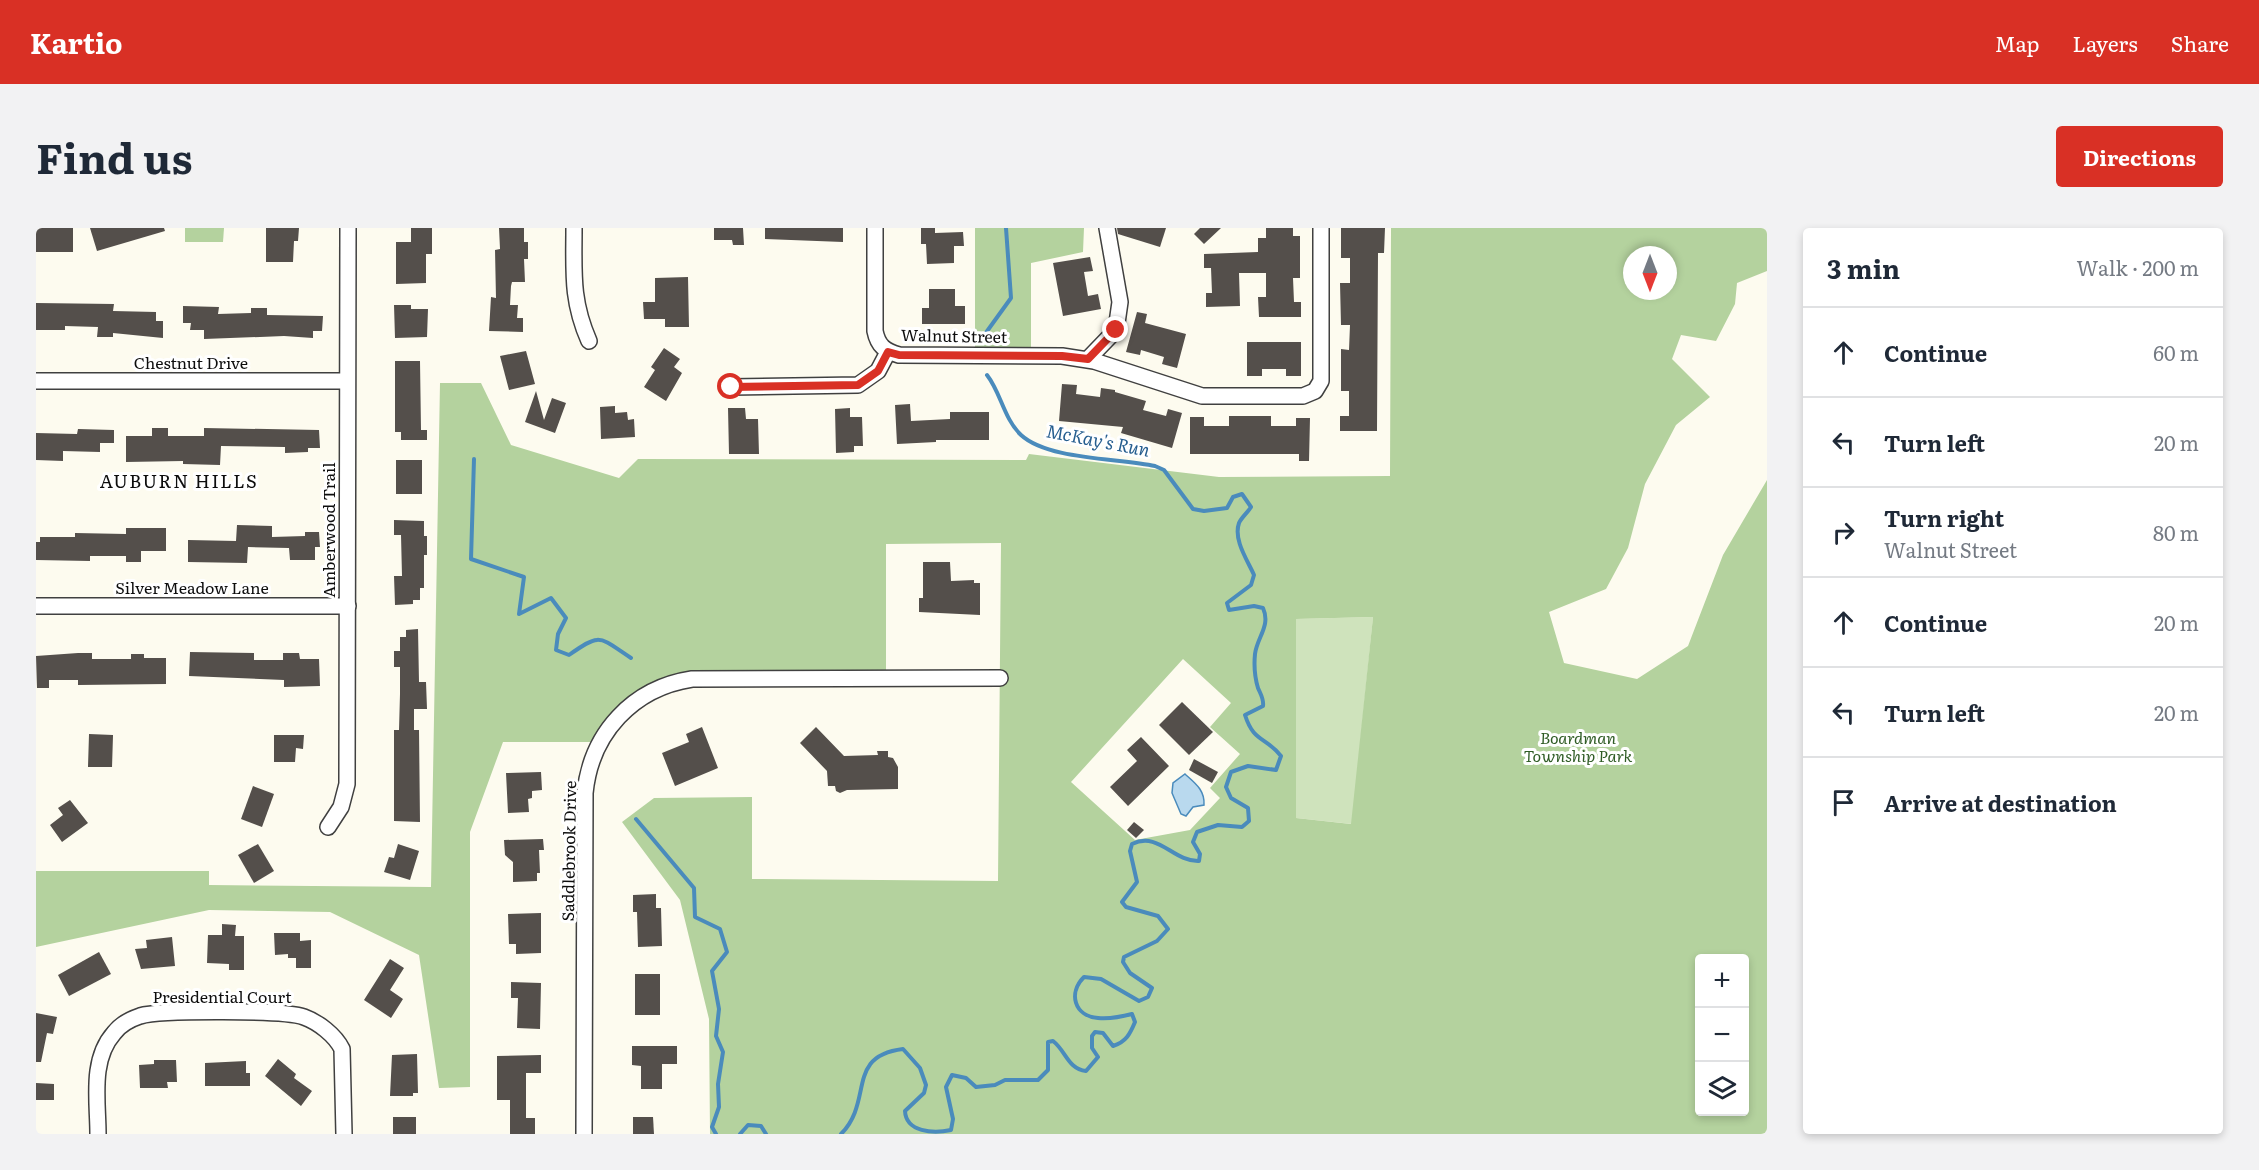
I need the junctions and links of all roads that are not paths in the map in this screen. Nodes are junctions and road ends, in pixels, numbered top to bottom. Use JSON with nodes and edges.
{"nodes":[{"id":1,"x":348,"y":228,"type":"edge"},
{"id":2,"x":574,"y":228,"type":"edge"},
{"id":3,"x":875,"y":228,"type":"edge"},
{"id":4,"x":1107,"y":228,"type":"edge"},
{"id":5,"x":1321,"y":228,"type":"edge"},
{"id":6,"x":589,"y":341,"type":"dead end"},
{"id":7,"x":888,"y":352,"type":"junction"},
{"id":8,"x":1088,"y":359,"type":"junction"},
{"id":9,"x":36,"y":381,"type":"edge"},
{"id":10,"x":347,"y":381,"type":"junction"},
{"id":11,"x":731,"y":387,"type":"dead end"},
{"id":12,"x":36,"y":606,"type":"edge"},
{"id":13,"x":348,"y":606,"type":"junction"},
{"id":14,"x":1000,"y":678,"type":"dead end"},
{"id":15,"x":328,"y":827,"type":"dead end"},
{"id":16,"x":98,"y":1134,"type":"edge"},
{"id":17,"x":344,"y":1134,"type":"edge"},
{"id":18,"x":584,"y":1134,"type":"edge"}],
"edges":[{"from":1,"to":10,"type":"street","name":"Amberwood Trail"},
{"from":2,"to":6,"type":"street"},
{"from":3,"to":7,"type":"street","name":"Walnut Street"},
{"from":4,"to":8,"type":"street"},
{"from":5,"to":8,"type":"street","name":"Walnut Street"},
{"from":7,"to":8,"type":"street","name":"Walnut Street"},
{"from":7,"to":11,"type":"street"},
{"from":9,"to":10,"type":"street","name":"Chestnut Drive"},
{"from":10,"to":13,"type":"street","name":"Amberwood Trail"},
{"from":12,"to":13,"type":"street","name":"Silver Meadow Lane"},
{"from":13,"to":15,"type":"street","name":"Amberwood Trail"},
{"from":14,"to":18,"type":"street","name":"Saddlebrook Drive"},
{"from":16,"to":17,"type":"street","name":"Presidential Court"}]}
